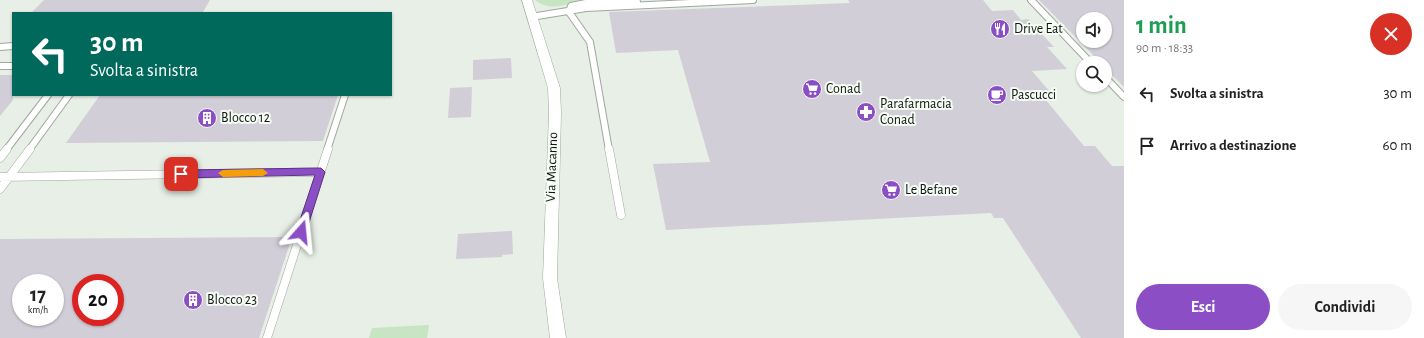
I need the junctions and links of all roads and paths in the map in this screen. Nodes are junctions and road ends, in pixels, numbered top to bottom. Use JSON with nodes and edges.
{"nodes":[{"id":1,"x":527,"y":0,"type":"edge"},
{"id":2,"x":753,"y":0,"type":"edge"},
{"id":3,"x":1031,"y":0,"type":"edge"},
{"id":4,"x":569,"y":12,"type":"junction"},
{"id":5,"x":531,"y":17,"type":"junction"},
{"id":6,"x":0,"y":46,"type":"edge"},
{"id":7,"x":12,"y":46,"type":"edge"},
{"id":8,"x":1084,"y":56,"type":"edge"},
{"id":9,"x":0,"y":66,"type":"edge"},
{"id":10,"x":12,"y":66,"type":"edge"},
{"id":11,"x":1112,"y":84,"type":"edge"},
{"id":12,"x":47,"y":96,"type":"edge"},
{"id":13,"x":69,"y":96,"type":"edge"},
{"id":14,"x":345,"y":96,"type":"edge"},
{"id":15,"x":1124,"y":97,"type":"edge"},
{"id":16,"x":0,"y":158,"type":"edge"},
{"id":17,"x":321,"y":172,"type":"junction"},
{"id":18,"x":0,"y":177,"type":"edge"},
{"id":19,"x":9,"y":177,"type":"junction"},
{"id":20,"x":0,"y":189,"type":"edge"},
{"id":21,"x":621,"y":215,"type":"dead end"},
{"id":22,"x":268,"y":338,"type":"edge"},
{"id":23,"x":558,"y":338,"type":"edge"}],
"edges":[{"from":1,"to":5,"type":"street","name":"Via Macanno"},
{"from":2,"to":4,"type":"lane"},
{"from":3,"to":8,"type":"lane"},
{"from":4,"to":5,"type":"lane"},
{"from":4,"to":21,"type":"lane"},
{"from":5,"to":23,"type":"street","name":"Via Macanno"},
{"from":6,"to":7,"type":"lane"},
{"from":9,"to":10,"type":"lane"},
{"from":11,"to":15,"type":"lane"},
{"from":12,"to":16,"type":"lane"},
{"from":13,"to":19,"type":"lane"},
{"from":14,"to":17,"type":"lane"},
{"from":17,"to":19,"type":"lane"},
{"from":17,"to":22,"type":"lane"},
{"from":18,"to":19,"type":"lane"},
{"from":19,"to":20,"type":"lane"}]}
